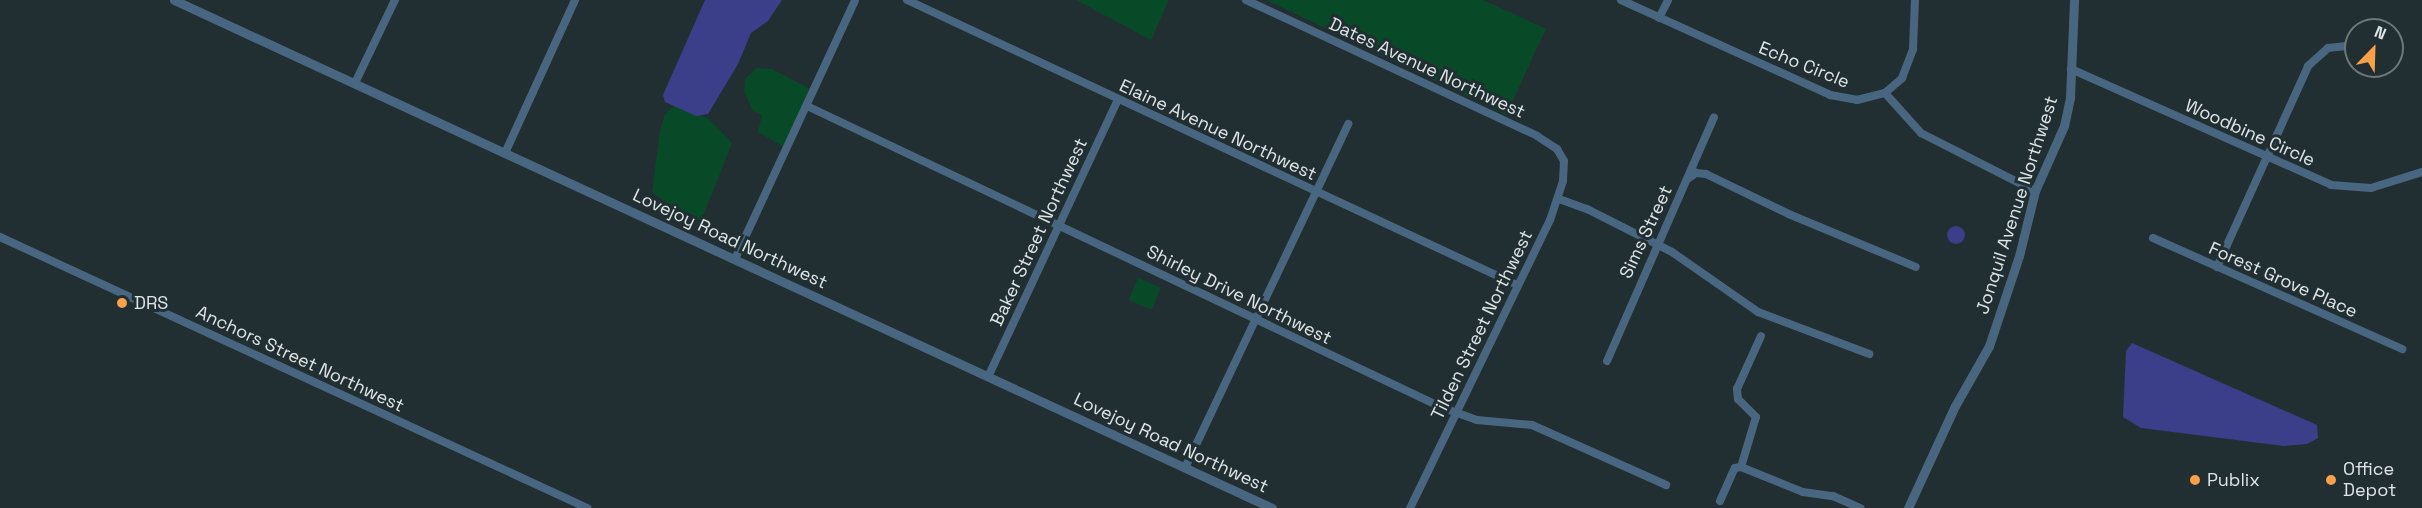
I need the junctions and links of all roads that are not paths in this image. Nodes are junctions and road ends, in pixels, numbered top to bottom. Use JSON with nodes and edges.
{"nodes":[{"id":1,"x":174,"y":0,"type":"edge"},
{"id":2,"x":395,"y":0,"type":"edge"},
{"id":3,"x":575,"y":0,"type":"edge"},
{"id":4,"x":855,"y":0,"type":"edge"},
{"id":5,"x":907,"y":0,"type":"edge"},
{"id":6,"x":1246,"y":0,"type":"edge"},
{"id":7,"x":1621,"y":0,"type":"edge"},
{"id":8,"x":1668,"y":0,"type":"edge"},
{"id":9,"x":1915,"y":0,"type":"edge"},
{"id":10,"x":2074,"y":0,"type":"edge"},
{"id":11,"x":188,"y":3,"type":"edge"},
{"id":12,"x":1659,"y":18,"type":"junction"},
{"id":13,"x":2344,"y":46,"type":"edge"},
{"id":14,"x":2071,"y":69,"type":"junction"},
{"id":15,"x":355,"y":84,"type":"junction"},
{"id":16,"x":1884,"y":93,"type":"junction"},
{"id":17,"x":1118,"y":100,"type":"junction"},
{"id":18,"x":807,"y":106,"type":"junction"},
{"id":19,"x":1714,"y":117,"type":"dead end"},
{"id":20,"x":1348,"y":124,"type":"dead end"},
{"id":21,"x":1559,"y":151,"type":"joint"},
{"id":22,"x":505,"y":153,"type":"junction"},
{"id":23,"x":2267,"y":157,"type":"junction"},
{"id":24,"x":2422,"y":172,"type":"edge"},
{"id":25,"x":1688,"y":179,"type":"junction"},
{"id":26,"x":2035,"y":191,"type":"junction"},
{"id":27,"x":1317,"y":193,"type":"junction"},
{"id":28,"x":1559,"y":199,"type":"junction"},
{"id":29,"x":1059,"y":225,"type":"junction"},
{"id":30,"x":0,"y":237,"type":"edge"},
{"id":31,"x":2153,"y":238,"type":"dead end"},
{"id":32,"x":1656,"y":244,"type":"junction"},
{"id":33,"x":735,"y":259,"type":"junction"},
{"id":34,"x":1916,"y":267,"type":"dead end"},
{"id":35,"x":2217,"y":267,"type":"junction"},
{"id":36,"x":1517,"y":285,"type":"junction"},
{"id":37,"x":1257,"y":320,"type":"junction"},
{"id":38,"x":1761,"y":336,"type":"dead end"},
{"id":39,"x":2402,"y":349,"type":"dead end"},
{"id":40,"x":1869,"y":354,"type":"dead end"},
{"id":41,"x":1607,"y":361,"type":"dead end"},
{"id":42,"x":988,"y":377,"type":"junction"},
{"id":43,"x":1455,"y":413,"type":"junction"},
{"id":44,"x":1741,"y":466,"type":"junction"},
{"id":45,"x":1185,"y":468,"type":"junction"},
{"id":46,"x":1666,"y":484,"type":"dead end"},
{"id":47,"x":1720,"y":501,"type":"dead end"},
{"id":48,"x":587,"y":508,"type":"edge"},
{"id":49,"x":1272,"y":508,"type":"edge"},
{"id":50,"x":1410,"y":508,"type":"edge"},
{"id":51,"x":1860,"y":508,"type":"edge"},
{"id":52,"x":1908,"y":508,"type":"edge"}],
"edges":[{"from":1,"to":11,"type":"street","name":"Lovejoy Road Northwest"},
{"from":2,"to":15,"type":"street"},
{"from":3,"to":22,"type":"street"},
{"from":4,"to":18,"type":"street"},
{"from":5,"to":17,"type":"street","name":"Elaine Avenue Northwest"},
{"from":6,"to":21,"type":"street","name":"Dates Avenue Northwest"},
{"from":7,"to":12,"type":"street","name":"Echo Circle"},
{"from":8,"to":12,"type":"street"},
{"from":9,"to":16,"type":"street"},
{"from":10,"to":14,"type":"street","name":"Jonquil Avenue Northwest"},
{"from":11,"to":15,"type":"street","name":"Lovejoy Road Northwest"},
{"from":12,"to":16,"type":"street","name":"Echo Circle"},
{"from":13,"to":23,"type":"street"},
{"from":14,"to":23,"type":"street","name":"Woodbine Circle"},
{"from":14,"to":26,"type":"street","name":"Jonquil Avenue Northwest"},
{"from":15,"to":22,"type":"street","name":"Lovejoy Road Northwest"},
{"from":16,"to":26,"type":"street"},
{"from":17,"to":27,"type":"street","name":"Elaine Avenue Northwest"},
{"from":17,"to":29,"type":"street","name":"Baker Street Northwest"},
{"from":18,"to":29,"type":"street","name":"Shirley Drive Northwest"},
{"from":18,"to":33,"type":"street"},
{"from":19,"to":25,"type":"street","name":"Sims Street"},
{"from":20,"to":27,"type":"street"},
{"from":21,"to":28,"type":"street","name":"Tilden Street Northwest"},
{"from":22,"to":33,"type":"street","name":"Lovejoy Road Northwest"},
{"from":23,"to":24,"type":"street","name":"Woodbine Circle"},
{"from":23,"to":35,"type":"street"},
{"from":25,"to":32,"type":"street","name":"Sims Street"},
{"from":25,"to":34,"type":"street"},
{"from":26,"to":52,"type":"street","name":"Jonquil Avenue Northwest"},
{"from":27,"to":36,"type":"street","name":"Elaine Avenue Northwest"},
{"from":27,"to":37,"type":"street"},
{"from":28,"to":32,"type":"street"},
{"from":28,"to":36,"type":"street","name":"Tilden Street Northwest"},
{"from":29,"to":37,"type":"street","name":"Shirley Drive Northwest"},
{"from":29,"to":42,"type":"street","name":"Baker Street Northwest"},
{"from":30,"to":48,"type":"street","name":"Anchors Street Northwest"},
{"from":31,"to":35,"type":"street","name":"Forest Grove Place"},
{"from":32,"to":40,"type":"street"},
{"from":32,"to":41,"type":"street","name":"Sims Street"},
{"from":33,"to":42,"type":"street","name":"Lovejoy Road Northwest"},
{"from":35,"to":39,"type":"street","name":"Forest Grove Place"},
{"from":36,"to":43,"type":"street","name":"Tilden Street Northwest"},
{"from":37,"to":43,"type":"street","name":"Shirley Drive Northwest"},
{"from":37,"to":45,"type":"street"},
{"from":38,"to":44,"type":"street"},
{"from":42,"to":45,"type":"street","name":"Lovejoy Road Northwest"},
{"from":43,"to":46,"type":"street","name":"Shirley Drive Northwest"},
{"from":43,"to":50,"type":"street","name":"Tilden Street Northwest"},
{"from":44,"to":47,"type":"street"},
{"from":44,"to":51,"type":"street"},
{"from":45,"to":49,"type":"street","name":"Lovejoy Road Northwest"}]}
